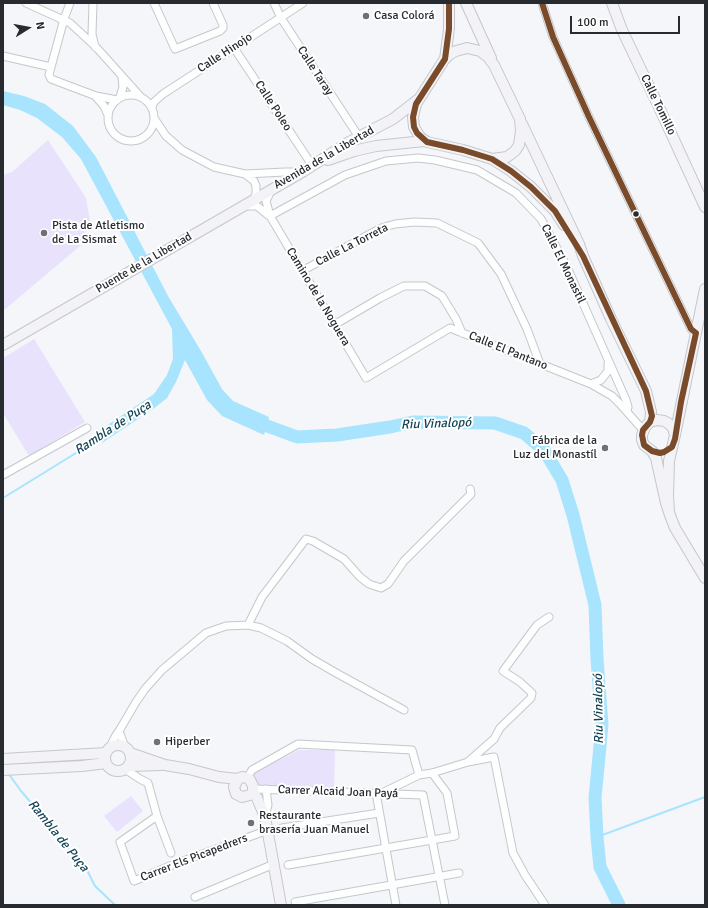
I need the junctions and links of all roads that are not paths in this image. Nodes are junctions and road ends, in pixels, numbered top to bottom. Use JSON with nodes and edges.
{"nodes":[{"id":1,"x":27,"y":3,"type":"edge"},
{"id":2,"x":70,"y":3,"type":"edge"},
{"id":3,"x":93,"y":3,"type":"edge"},
{"id":4,"x":154,"y":3,"type":"edge"},
{"id":5,"x":213,"y":3,"type":"edge"},
{"id":6,"x":274,"y":3,"type":"edge"},
{"id":7,"x":303,"y":3,"type":"edge"},
{"id":8,"x":449,"y":3,"type":"edge"},
{"id":9,"x":466,"y":3,"type":"edge"},
{"id":10,"x":542,"y":3,"type":"edge"},
{"id":11,"x":612,"y":3,"type":"edge"},
{"id":12,"x":281,"y":18,"type":"junction"},
{"id":13,"x":64,"y":19,"type":"junction"},
{"id":14,"x":92,"y":25,"type":"junction"},
{"id":15,"x":76,"y":28,"type":"junction"},
{"id":16,"x":96,"y":47,"type":"junction"},
{"id":17,"x":234,"y":48,"type":"junction"},
{"id":18,"x":3,"y":56,"type":"edge"},
{"id":19,"x":445,"y":59,"type":"junction"},
{"id":20,"x":494,"y":65,"type":"junction"},
{"id":21,"x":51,"y":67,"type":"junction"},
{"id":22,"x":122,"y":77,"type":"junction"},
{"id":23,"x":96,"y":96,"type":"junction"},
{"id":24,"x":140,"y":96,"type":"junction"},
{"id":25,"x":118,"y":98,"type":"junction"},
{"id":26,"x":420,"y":98,"type":"junction"},
{"id":27,"x":152,"y":107,"type":"junction"},
{"id":28,"x":108,"y":115,"type":"junction"},
{"id":29,"x":154,"y":118,"type":"junction"},
{"id":30,"x":520,"y":119,"type":"junction"},
{"id":31,"x":150,"y":131,"type":"junction"},
{"id":32,"x":166,"y":136,"type":"junction"},
{"id":33,"x":359,"y":137,"type":"junction"},
{"id":34,"x":424,"y":140,"type":"junction"},
{"id":35,"x":492,"y":160,"type":"junction"},
{"id":36,"x":305,"y":170,"type":"junction"},
{"id":37,"x":245,"y":174,"type":"junction"},
{"id":38,"x":274,"y":188,"type":"junction"},
{"id":39,"x":253,"y":200,"type":"junction"},
{"id":40,"x":243,"y":206,"type":"junction"},
{"id":41,"x":705,"y":207,"type":"edge"},
{"id":42,"x":226,"y":216,"type":"joint"},
{"id":43,"x":270,"y":216,"type":"junction"},
{"id":44,"x":583,"y":256,"type":"junction"},
{"id":45,"x":302,"y":271,"type":"junction"},
{"id":46,"x":705,"y":290,"type":"edge"},
{"id":47,"x":334,"y":326,"type":"junction"},
{"id":48,"x":462,"y":333,"type":"junction"},
{"id":49,"x":696,"y":333,"type":"junction"},
{"id":50,"x":3,"y":345,"type":"edge"},
{"id":51,"x":608,"y":361,"type":"junction"},
{"id":52,"x":540,"y":364,"type":"junction"},
{"id":53,"x":366,"y":378,"type":"joint"},
{"id":54,"x":591,"y":384,"type":"junction"},
{"id":55,"x":646,"y":391,"type":"junction"},
{"id":56,"x":681,"y":402,"type":"junction"},
{"id":57,"x":627,"y":411,"type":"junction"},
{"id":58,"x":665,"y":421,"type":"junction"},
{"id":59,"x":650,"y":422,"type":"junction"},
{"id":60,"x":88,"y":428,"type":"dead end"},
{"id":61,"x":643,"y":430,"type":"junction"},
{"id":62,"x":675,"y":434,"type":"junction"},
{"id":63,"x":672,"y":447,"type":"junction"},
{"id":64,"x":652,"y":451,"type":"junction"},
{"id":65,"x":3,"y":475,"type":"edge"},
{"id":66,"x":470,"y":490,"type":"dead end"},
{"id":67,"x":669,"y":512,"type":"junction"},
{"id":68,"x":705,"y":578,"type":"edge"},
{"id":69,"x":549,"y":617,"type":"dead end"},
{"id":70,"x":248,"y":625,"type":"junction"},
{"id":71,"x":404,"y":710,"type":"dead end"},
{"id":72,"x":120,"y":731,"type":"junction"},
{"id":73,"x":108,"y":750,"type":"junction"},
{"id":74,"x":128,"y":750,"type":"junction"},
{"id":75,"x":6,"y":759,"type":"edge"},
{"id":76,"x":468,"y":762,"type":"junction"},
{"id":77,"x":106,"y":763,"type":"junction"},
{"id":78,"x":165,"y":765,"type":"junction"},
{"id":79,"x":127,"y":767,"type":"junction"},
{"id":80,"x":3,"y":770,"type":"edge"},
{"id":81,"x":432,"y":773,"type":"junction"},
{"id":82,"x":419,"y":775,"type":"junction"},
{"id":83,"x":239,"y":781,"type":"junction"},
{"id":84,"x":266,"y":789,"type":"junction"},
{"id":85,"x":251,"y":793,"type":"junction"},
{"id":86,"x":378,"y":794,"type":"junction"},
{"id":87,"x":379,"y":813,"type":"junction"},
{"id":88,"x":264,"y":814,"type":"junction"},
{"id":89,"x":157,"y":816,"type":"junction"},
{"id":90,"x":282,"y":828,"type":"dead end"},
{"id":91,"x":268,"y":830,"type":"junction"},
{"id":92,"x":432,"y":840,"type":"junction"},
{"id":93,"x":385,"y":848,"type":"junction"},
{"id":94,"x":171,"y":853,"type":"dead end"},
{"id":95,"x":274,"y":864,"type":"junction"},
{"id":96,"x":288,"y":865,"type":"dead end"},
{"id":97,"x":459,"y":873,"type":"dead end"},
{"id":98,"x":439,"y":877,"type":"junction"},
{"id":99,"x":392,"y":885,"type":"junction"},
{"id":100,"x":195,"y":897,"type":"dead end"},
{"id":101,"x":295,"y":902,"type":"dead end"},
{"id":102,"x":281,"y":905,"type":"edge"},
{"id":103,"x":396,"y":905,"type":"edge"},
{"id":104,"x":445,"y":905,"type":"edge"},
{"id":105,"x":545,"y":905,"type":"edge"}],
"edges":[{"from":1,"to":13,"type":"street"},
{"from":2,"to":13,"type":"street"},
{"from":3,"to":14,"type":"street"},
{"from":4,"to":5,"type":"street"},
{"from":6,"to":12,"type":"street","name":"Calle Taray"},
{"from":7,"to":12,"type":"street","name":"Calle Hinojo"},
{"from":8,"to":19,"type":"main road"},
{"from":9,"to":20,"type":"main road"},
{"from":10,"to":49,"type":"street"},
{"from":11,"to":41,"type":"main road","name":"Calle Tomillo"},
{"from":12,"to":17,"type":"street","name":"Calle Hinojo"},
{"from":12,"to":33,"type":"street","name":"Calle Taray"},
{"from":13,"to":15,"type":"street"},
{"from":13,"to":21,"type":"street"},
{"from":14,"to":15,"type":"street"},
{"from":14,"to":16,"type":"street"},
{"from":15,"to":16,"type":"street"},
{"from":16,"to":22,"type":"street"},
{"from":17,"to":27,"type":"street","name":"Calle Hinojo"},
{"from":17,"to":36,"type":"street","name":"Calle Poleo"},
{"from":18,"to":21,"type":"street"},
{"from":19,"to":20,"type":"main road"},
{"from":19,"to":26,"type":"main road"},
{"from":20,"to":30,"type":"main road"},
{"from":21,"to":23,"type":"street"},
{"from":22,"to":24,"type":"street"},
{"from":22,"to":25,"type":"street"},
{"from":23,"to":25,"type":"street"},
{"from":23,"to":28,"type":"street"},
{"from":24,"to":25,"type":"street"},
{"from":24,"to":27,"type":"street"},
{"from":25,"to":28,"type":"street"},
{"from":26,"to":33,"type":"main road","name":"Avenida de la Libertad"},
{"from":26,"to":34,"type":"main road"},
{"from":27,"to":29,"type":"street"},
{"from":28,"to":31,"type":"street"},
{"from":29,"to":31,"type":"street"},
{"from":29,"to":32,"type":"street"},
{"from":30,"to":35,"type":"main road"},
{"from":30,"to":44,"type":"main road"},
{"from":31,"to":32,"type":"street"},
{"from":32,"to":37,"type":"street"},
{"from":33,"to":36,"type":"main road","name":"Avenida de la Libertad"},
{"from":34,"to":35,"type":"main road"},
{"from":34,"to":36,"type":"main road"},
{"from":35,"to":44,"type":"main road"},
{"from":36,"to":37,"type":"street"},
{"from":36,"to":38,"type":"main road","name":"Avenida de la Libertad"},
{"from":37,"to":39,"type":"street"},
{"from":38,"to":39,"type":"main road","name":"Avenida de la Libertad"},
{"from":38,"to":43,"type":"street"},
{"from":39,"to":40,"type":"main road","name":"Avenida de la Libertad"},
{"from":40,"to":42,"type":"main road","name":"Avenida de la Libertad"},
{"from":40,"to":43,"type":"street"},
{"from":42,"to":50,"type":"main road","name":"Puente de la Libertad"},
{"from":43,"to":45,"type":"street","name":"Camino de la Noguera"},
{"from":43,"to":51,"type":"street","name":"Calle El Monastil"},
{"from":44,"to":55,"type":"main road"},
{"from":45,"to":47,"type":"street","name":"Camino de la Noguera"},
{"from":45,"to":52,"type":"street","name":"Calle La Torreta"},
{"from":46,"to":49,"type":"main road"},
{"from":47,"to":48,"type":"street"},
{"from":47,"to":53,"type":"street","name":"Camino de la Noguera"},
{"from":48,"to":52,"type":"street","name":"Calle El Pantano"},
{"from":48,"to":53,"type":"street","name":"Calle El Pantano"},
{"from":49,"to":56,"type":"main road"},
{"from":51,"to":54,"type":"street"},
{"from":51,"to":57,"type":"street","name":"Calle El Monastil"},
{"from":52,"to":54,"type":"street","name":"Calle El Pantano"},
{"from":54,"to":57,"type":"street","name":"Calle El Pantano"},
{"from":55,"to":58,"type":"main road"},
{"from":55,"to":59,"type":"main road"},
{"from":56,"to":58,"type":"main road"},
{"from":56,"to":62,"type":"main road"},
{"from":57,"to":61,"type":"street","name":"Calle El Pantano"},
{"from":58,"to":59,"type":"main road"},
{"from":58,"to":62,"type":"main road"},
{"from":59,"to":61,"type":"main road"},
{"from":60,"to":65,"type":"street"},
{"from":61,"to":64,"type":"main road"},
{"from":62,"to":63,"type":"main road"},
{"from":63,"to":64,"type":"main road"},
{"from":63,"to":67,"type":"main road"},
{"from":64,"to":67,"type":"main road"},
{"from":66,"to":70,"type":"street"},
{"from":67,"to":68,"type":"main road"},
{"from":69,"to":76,"type":"street"},
{"from":70,"to":71,"type":"street"},
{"from":70,"to":72,"type":"street"},
{"from":72,"to":73,"type":"street"},
{"from":72,"to":74,"type":"street"},
{"from":73,"to":74,"type":"main road"},
{"from":73,"to":75,"type":"main road"},
{"from":73,"to":77,"type":"main road"},
{"from":74,"to":78,"type":"main road"},
{"from":74,"to":79,"type":"main road"},
{"from":76,"to":81,"type":"street"},
{"from":76,"to":105,"type":"street"},
{"from":77,"to":79,"type":"main road"},
{"from":77,"to":80,"type":"main road"},
{"from":78,"to":79,"type":"main road"},
{"from":78,"to":83,"type":"main road"},
{"from":79,"to":89,"type":"street"},
{"from":81,"to":82,"type":"street"},
{"from":81,"to":92,"type":"street"},
{"from":82,"to":83,"type":"street"},
{"from":82,"to":86,"type":"street"},
{"from":83,"to":85,"type":"main road"},
{"from":83,"to":85,"type":"main road"},
{"from":84,"to":85,"type":"street","name":"Carrer Alcaid Joan Payá"},
{"from":84,"to":86,"type":"street","name":"Carrer Alcaid Joan Payá"},
{"from":84,"to":88,"type":"street"},
{"from":85,"to":88,"type":"main road"},
{"from":86,"to":87,"type":"street"},
{"from":86,"to":92,"type":"street","name":"Carrer Alcaid Joan Payá"},
{"from":87,"to":90,"type":"street"},
{"from":87,"to":93,"type":"street"},
{"from":88,"to":91,"type":"main road"},
{"from":89,"to":91,"type":"street","name":"Carrer Els Picapedrers"},
{"from":89,"to":94,"type":"street"},
{"from":91,"to":95,"type":"main road"},
{"from":92,"to":93,"type":"street"},
{"from":92,"to":98,"type":"street"},
{"from":93,"to":96,"type":"street"},
{"from":93,"to":99,"type":"street"},
{"from":95,"to":100,"type":"street"},
{"from":95,"to":102,"type":"main road"},
{"from":97,"to":98,"type":"street"},
{"from":98,"to":99,"type":"street"},
{"from":98,"to":104,"type":"street"},
{"from":99,"to":101,"type":"street"},
{"from":99,"to":103,"type":"street"}]}
